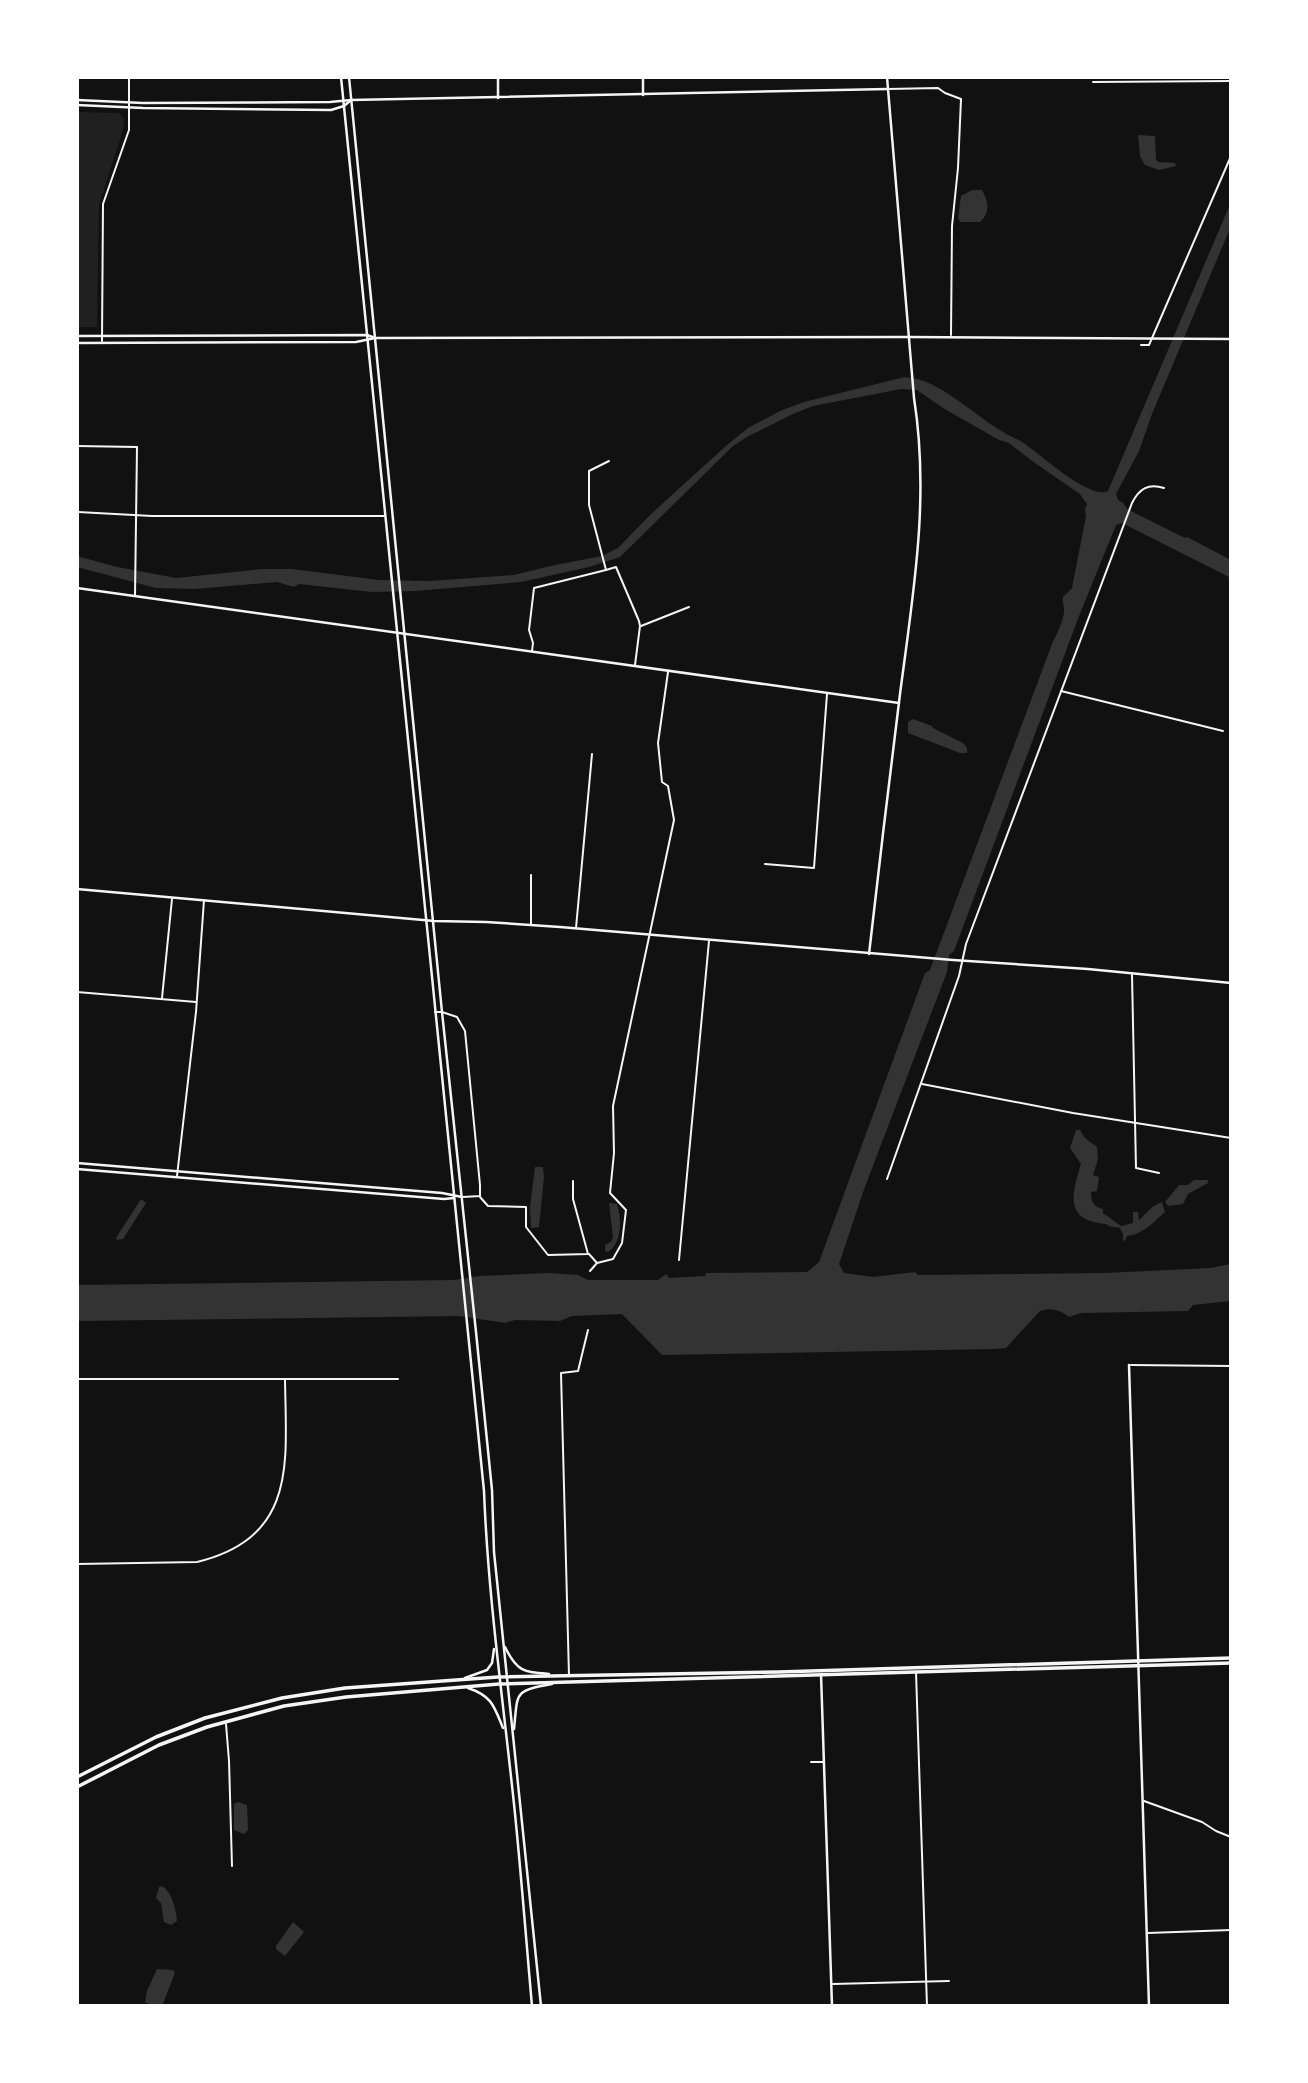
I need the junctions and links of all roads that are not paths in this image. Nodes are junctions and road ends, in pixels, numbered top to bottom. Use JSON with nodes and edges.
{"nodes":[{"id":1,"x":129,"y":77,"type":"edge"},
{"id":2,"x":341,"y":77,"type":"edge"},
{"id":3,"x":349,"y":77,"type":"edge"},
{"id":4,"x":498,"y":77,"type":"edge"},
{"id":5,"x":643,"y":77,"type":"edge"},
{"id":6,"x":887,"y":77,"type":"edge"},
{"id":7,"x":1231,"y":81,"type":"edge"},
{"id":8,"x":1093,"y":82,"type":"dead end"},
{"id":9,"x":888,"y":89,"type":"junction"},
{"id":10,"x":643,"y":94,"type":"junction"},
{"id":11,"x":498,"y":98,"type":"junction"},
{"id":12,"x":351,"y":100,"type":"junction"},
{"id":13,"x":77,"y":102,"type":"edge"},
{"id":14,"x":129,"y":102,"type":"junction"},
{"id":15,"x":343,"y":103,"type":"junction"},
{"id":16,"x":129,"y":107,"type":"junction"},
{"id":17,"x":1231,"y":156,"type":"edge"},
{"id":18,"x":367,"y":335,"type":"junction"},
{"id":19,"x":951,"y":335,"type":"dead end"},
{"id":20,"x":77,"y":336,"type":"edge"},
{"id":21,"x":103,"y":337,"type":"junction"},
{"id":22,"x":909,"y":337,"type":"junction"},
{"id":23,"x":375,"y":338,"type":"junction"},
{"id":24,"x":1152,"y":339,"type":"junction"},
{"id":25,"x":1231,"y":340,"type":"edge"},
{"id":26,"x":367,"y":341,"type":"junction"},
{"id":27,"x":77,"y":343,"type":"edge"},
{"id":28,"x":102,"y":343,"type":"junction"},
{"id":29,"x":1141,"y":345,"type":"dead end"},
{"id":30,"x":77,"y":446,"type":"edge"},
{"id":31,"x":609,"y":461,"type":"dead end"},
{"id":32,"x":381,"y":470,"type":"junction"},
{"id":33,"x":388,"y":470,"type":"junction"},
{"id":34,"x":1164,"y":488,"type":"dead end"},
{"id":35,"x":78,"y":512,"type":"edge"},
{"id":36,"x":136,"y":514,"type":"junction"},
{"id":37,"x":385,"y":516,"type":"junction"},
{"id":38,"x":605,"y":569,"type":"junction"},
{"id":39,"x":77,"y":588,"type":"edge"},
{"id":40,"x":135,"y":596,"type":"junction"},
{"id":41,"x":689,"y":607,"type":"dead end"},
{"id":42,"x":640,"y":626,"type":"junction"},
{"id":43,"x":397,"y":632,"type":"junction"},
{"id":44,"x":405,"y":633,"type":"junction"},
{"id":45,"x":532,"y":652,"type":"junction"},
{"id":46,"x":635,"y":666,"type":"junction"},
{"id":47,"x":668,"y":671,"type":"junction"},
{"id":48,"x":1060,"y":691,"type":"junction"},
{"id":49,"x":827,"y":693,"type":"junction"},
{"id":50,"x":899,"y":703,"type":"junction"},
{"id":51,"x":1223,"y":731,"type":"dead end"},
{"id":52,"x":592,"y":754,"type":"dead end"},
{"id":53,"x":765,"y":864,"type":"dead end"},
{"id":54,"x":531,"y":875,"type":"dead end"},
{"id":55,"x":77,"y":889,"type":"edge"},
{"id":56,"x":173,"y":898,"type":"junction"},
{"id":57,"x":204,"y":901,"type":"junction"},
{"id":58,"x":426,"y":920,"type":"junction"},
{"id":59,"x":434,"y":921,"type":"junction"},
{"id":60,"x":531,"y":925,"type":"junction"},
{"id":61,"x":576,"y":929,"type":"junction"},
{"id":62,"x":649,"y":935,"type":"junction"},
{"id":63,"x":709,"y":940,"type":"junction"},
{"id":64,"x":869,"y":954,"type":"junction"},
{"id":65,"x":962,"y":961,"type":"junction"},
{"id":66,"x":1132,"y":975,"type":"junction"},
{"id":67,"x":1231,"y":983,"type":"edge"},
{"id":68,"x":77,"y":992,"type":"edge"},
{"id":69,"x":162,"y":999,"type":"junction"},
{"id":70,"x":197,"y":1002,"type":"junction"},
{"id":71,"x":435,"y":1012,"type":"junction"},
{"id":72,"x":442,"y":1012,"type":"junction"},
{"id":73,"x":921,"y":1084,"type":"junction"},
{"id":74,"x":1136,"y":1124,"type":"junction"},
{"id":75,"x":1231,"y":1138,"type":"edge"},
{"id":76,"x":77,"y":1164,"type":"edge"},
{"id":77,"x":77,"y":1169,"type":"edge"},
{"id":78,"x":178,"y":1172,"type":"junction"},
{"id":79,"x":1158,"y":1173,"type":"dead end"},
{"id":80,"x":177,"y":1177,"type":"junction"},
{"id":81,"x":887,"y":1179,"type":"dead end"},
{"id":82,"x":573,"y":1181,"type":"dead end"},
{"id":83,"x":453,"y":1196,"type":"junction"},
{"id":84,"x":480,"y":1196,"type":"junction"},
{"id":85,"x":462,"y":1197,"type":"junction"},
{"id":86,"x":588,"y":1254,"type":"junction"},
{"id":87,"x":679,"y":1261,"type":"dead end"},
{"id":88,"x":597,"y":1263,"type":"junction"},
{"id":89,"x":590,"y":1271,"type":"dead end"},
{"id":90,"x":588,"y":1330,"type":"dead end"},
{"id":91,"x":1129,"y":1365,"type":"joint"},
{"id":92,"x":1231,"y":1366,"type":"edge"},
{"id":93,"x":398,"y":1378,"type":"dead end"},
{"id":94,"x":77,"y":1379,"type":"edge"},
{"id":95,"x":285,"y":1379,"type":"junction"},
{"id":96,"x":77,"y":1564,"type":"edge"},
{"id":97,"x":495,"y":1643,"type":"junction"},
{"id":98,"x":504,"y":1643,"type":"junction"},
{"id":99,"x":1231,"y":1660,"type":"edge"},
{"id":100,"x":1140,"y":1663,"type":"junction"},
{"id":101,"x":916,"y":1670,"type":"junction"},
{"id":102,"x":821,"y":1673,"type":"junction"},
{"id":103,"x":498,"y":1676,"type":"junction"},
{"id":104,"x":563,"y":1676,"type":"junction"},
{"id":105,"x":569,"y":1676,"type":"junction"},
{"id":106,"x":507,"y":1677,"type":"junction"},
{"id":107,"x":461,"y":1679,"type":"junction"},
{"id":108,"x":563,"y":1682,"type":"junction"},
{"id":109,"x":499,"y":1684,"type":"junction"},
{"id":110,"x":508,"y":1684,"type":"junction"},
{"id":111,"x":462,"y":1686,"type":"junction"},
{"id":112,"x":309,"y":1693,"type":"junction"},
{"id":113,"x":311,"y":1701,"type":"junction"},
{"id":114,"x":226,"y":1721,"type":"junction"},
{"id":115,"x":506,"y":1734,"type":"junction"},
{"id":116,"x":513,"y":1735,"type":"junction"},
{"id":117,"x":811,"y":1762,"type":"dead end"},
{"id":118,"x":824,"y":1762,"type":"junction"},
{"id":119,"x":77,"y":1777,"type":"edge"},
{"id":120,"x":77,"y":1787,"type":"edge"},
{"id":121,"x":1143,"y":1801,"type":"junction"},
{"id":122,"x":1231,"y":1837,"type":"edge"},
{"id":123,"x":232,"y":1866,"type":"dead end"},
{"id":124,"x":1231,"y":1930,"type":"edge"},
{"id":125,"x":1147,"y":1933,"type":"junction"},
{"id":126,"x":949,"y":1981,"type":"dead end"},
{"id":127,"x":926,"y":1982,"type":"junction"},
{"id":128,"x":832,"y":1984,"type":"junction"},
{"id":129,"x":532,"y":2006,"type":"edge"},
{"id":130,"x":541,"y":2006,"type":"edge"},
{"id":131,"x":832,"y":2006,"type":"edge"},
{"id":132,"x":927,"y":2006,"type":"edge"},
{"id":133,"x":1149,"y":2006,"type":"edge"}],
"edges":[{"from":1,"to":14,"type":"street"},
{"from":2,"to":15,"type":"street"},
{"from":3,"to":12,"type":"street"},
{"from":4,"to":11,"type":"street"},
{"from":5,"to":10,"type":"street"},
{"from":6,"to":9,"type":"street"},
{"from":7,"to":8,"type":"street"},
{"from":9,"to":10,"type":"street"},
{"from":9,"to":19,"type":"street"},
{"from":9,"to":22,"type":"street"},
{"from":10,"to":11,"type":"street"},
{"from":11,"to":12,"type":"street"},
{"from":12,"to":15,"type":"street"},
{"from":12,"to":23,"type":"street"},
{"from":13,"to":14,"type":"street"},
{"from":13,"to":16,"type":"street"},
{"from":14,"to":15,"type":"street"},
{"from":14,"to":16,"type":"street"},
{"from":15,"to":16,"type":"street"},
{"from":15,"to":18,"type":"street"},
{"from":16,"to":21,"type":"street"},
{"from":17,"to":24,"type":"street"},
{"from":18,"to":21,"type":"street"},
{"from":18,"to":23,"type":"street"},
{"from":18,"to":26,"type":"street"},
{"from":20,"to":21,"type":"street"},
{"from":21,"to":28,"type":"street"},
{"from":22,"to":23,"type":"street"},
{"from":22,"to":24,"type":"street"},
{"from":22,"to":50,"type":"street"},
{"from":23,"to":26,"type":"street"},
{"from":23,"to":33,"type":"street"},
{"from":24,"to":25,"type":"street"},
{"from":24,"to":29,"type":"street"},
{"from":26,"to":28,"type":"street"},
{"from":26,"to":32,"type":"street"},
{"from":27,"to":28,"type":"street"},
{"from":30,"to":36,"type":"street"},
{"from":31,"to":38,"type":"street"},
{"from":32,"to":33,"type":"street"},
{"from":32,"to":37,"type":"street"},
{"from":33,"to":44,"type":"street"},
{"from":34,"to":48,"type":"street"},
{"from":35,"to":36,"type":"street"},
{"from":36,"to":37,"type":"street"},
{"from":36,"to":40,"type":"street"},
{"from":37,"to":43,"type":"street"},
{"from":38,"to":42,"type":"street"},
{"from":38,"to":45,"type":"street"},
{"from":39,"to":40,"type":"street"},
{"from":40,"to":43,"type":"street"},
{"from":41,"to":42,"type":"street"},
{"from":42,"to":46,"type":"street"},
{"from":43,"to":44,"type":"street"},
{"from":43,"to":58,"type":"street"},
{"from":44,"to":45,"type":"street"},
{"from":44,"to":59,"type":"street"},
{"from":45,"to":46,"type":"street"},
{"from":46,"to":47,"type":"street"},
{"from":47,"to":49,"type":"street"},
{"from":47,"to":62,"type":"street"},
{"from":48,"to":51,"type":"street"},
{"from":48,"to":65,"type":"street"},
{"from":49,"to":50,"type":"street"},
{"from":49,"to":53,"type":"street"},
{"from":50,"to":64,"type":"street"},
{"from":52,"to":61,"type":"street"},
{"from":54,"to":60,"type":"street"},
{"from":55,"to":56,"type":"street"},
{"from":56,"to":57,"type":"street"},
{"from":56,"to":69,"type":"street"},
{"from":57,"to":58,"type":"street"},
{"from":57,"to":70,"type":"street"},
{"from":58,"to":59,"type":"street"},
{"from":58,"to":71,"type":"street"},
{"from":59,"to":60,"type":"street"},
{"from":59,"to":72,"type":"street"},
{"from":60,"to":61,"type":"street"},
{"from":61,"to":62,"type":"street"},
{"from":62,"to":63,"type":"street"},
{"from":62,"to":88,"type":"street"},
{"from":63,"to":64,"type":"street"},
{"from":63,"to":87,"type":"street"},
{"from":64,"to":65,"type":"street"},
{"from":65,"to":66,"type":"street"},
{"from":65,"to":73,"type":"street"},
{"from":66,"to":67,"type":"street"},
{"from":66,"to":74,"type":"street"},
{"from":68,"to":69,"type":"street"},
{"from":69,"to":70,"type":"street"},
{"from":70,"to":78,"type":"street"},
{"from":71,"to":72,"type":"street"},
{"from":71,"to":83,"type":"street"},
{"from":72,"to":84,"type":"street"},
{"from":72,"to":85,"type":"street"},
{"from":73,"to":74,"type":"street"},
{"from":73,"to":81,"type":"street"},
{"from":74,"to":75,"type":"street"},
{"from":74,"to":79,"type":"street"},
{"from":76,"to":78,"type":"street"},
{"from":77,"to":80,"type":"street"},
{"from":78,"to":80,"type":"street"},
{"from":78,"to":83,"type":"street"},
{"from":80,"to":83,"type":"street"},
{"from":82,"to":86,"type":"street"},
{"from":83,"to":85,"type":"street"},
{"from":83,"to":97,"type":"street"},
{"from":84,"to":85,"type":"street"},
{"from":84,"to":86,"type":"street"},
{"from":85,"to":98,"type":"street"},
{"from":86,"to":88,"type":"street"},
{"from":88,"to":89,"type":"street"},
{"from":90,"to":105,"type":"street"},
{"from":91,"to":92,"type":"street"},
{"from":91,"to":100,"type":"street"},
{"from":93,"to":95,"type":"street"},
{"from":94,"to":95,"type":"street"},
{"from":95,"to":96,"type":"street"},
{"from":97,"to":103,"type":"street"},
{"from":97,"to":107,"type":"street"},
{"from":98,"to":104,"type":"street"},
{"from":98,"to":106,"type":"street"},
{"from":99,"to":100,"type":"main road"},
{"from":100,"to":101,"type":"main road"},
{"from":100,"to":121,"type":"street"},
{"from":101,"to":102,"type":"main road"},
{"from":101,"to":127,"type":"street"},
{"from":102,"to":105,"type":"main road"},
{"from":102,"to":108,"type":"main road"},
{"from":102,"to":118,"type":"street"},
{"from":103,"to":106,"type":"main road"},
{"from":103,"to":107,"type":"main road"},
{"from":103,"to":109,"type":"street"},
{"from":104,"to":105,"type":"main road"},
{"from":104,"to":106,"type":"main road"},
{"from":106,"to":110,"type":"street"},
{"from":107,"to":112,"type":"main road"},
{"from":108,"to":110,"type":"main road"},
{"from":108,"to":116,"type":"street"},
{"from":109,"to":110,"type":"main road"},
{"from":109,"to":111,"type":"main road"},
{"from":109,"to":115,"type":"street"},
{"from":110,"to":116,"type":"street"},
{"from":111,"to":113,"type":"main road"},
{"from":111,"to":115,"type":"street"},
{"from":112,"to":113,"type":"main road"},
{"from":112,"to":119,"type":"main road"},
{"from":113,"to":114,"type":"main road"},
{"from":114,"to":120,"type":"main road"},
{"from":114,"to":123,"type":"street"},
{"from":115,"to":129,"type":"street"},
{"from":116,"to":130,"type":"street"},
{"from":117,"to":118,"type":"street"},
{"from":118,"to":128,"type":"street"},
{"from":121,"to":122,"type":"street"},
{"from":121,"to":125,"type":"street"},
{"from":124,"to":125,"type":"street"},
{"from":125,"to":133,"type":"street"},
{"from":126,"to":127,"type":"street"},
{"from":127,"to":128,"type":"street"},
{"from":127,"to":132,"type":"street"},
{"from":128,"to":131,"type":"street"}]}
